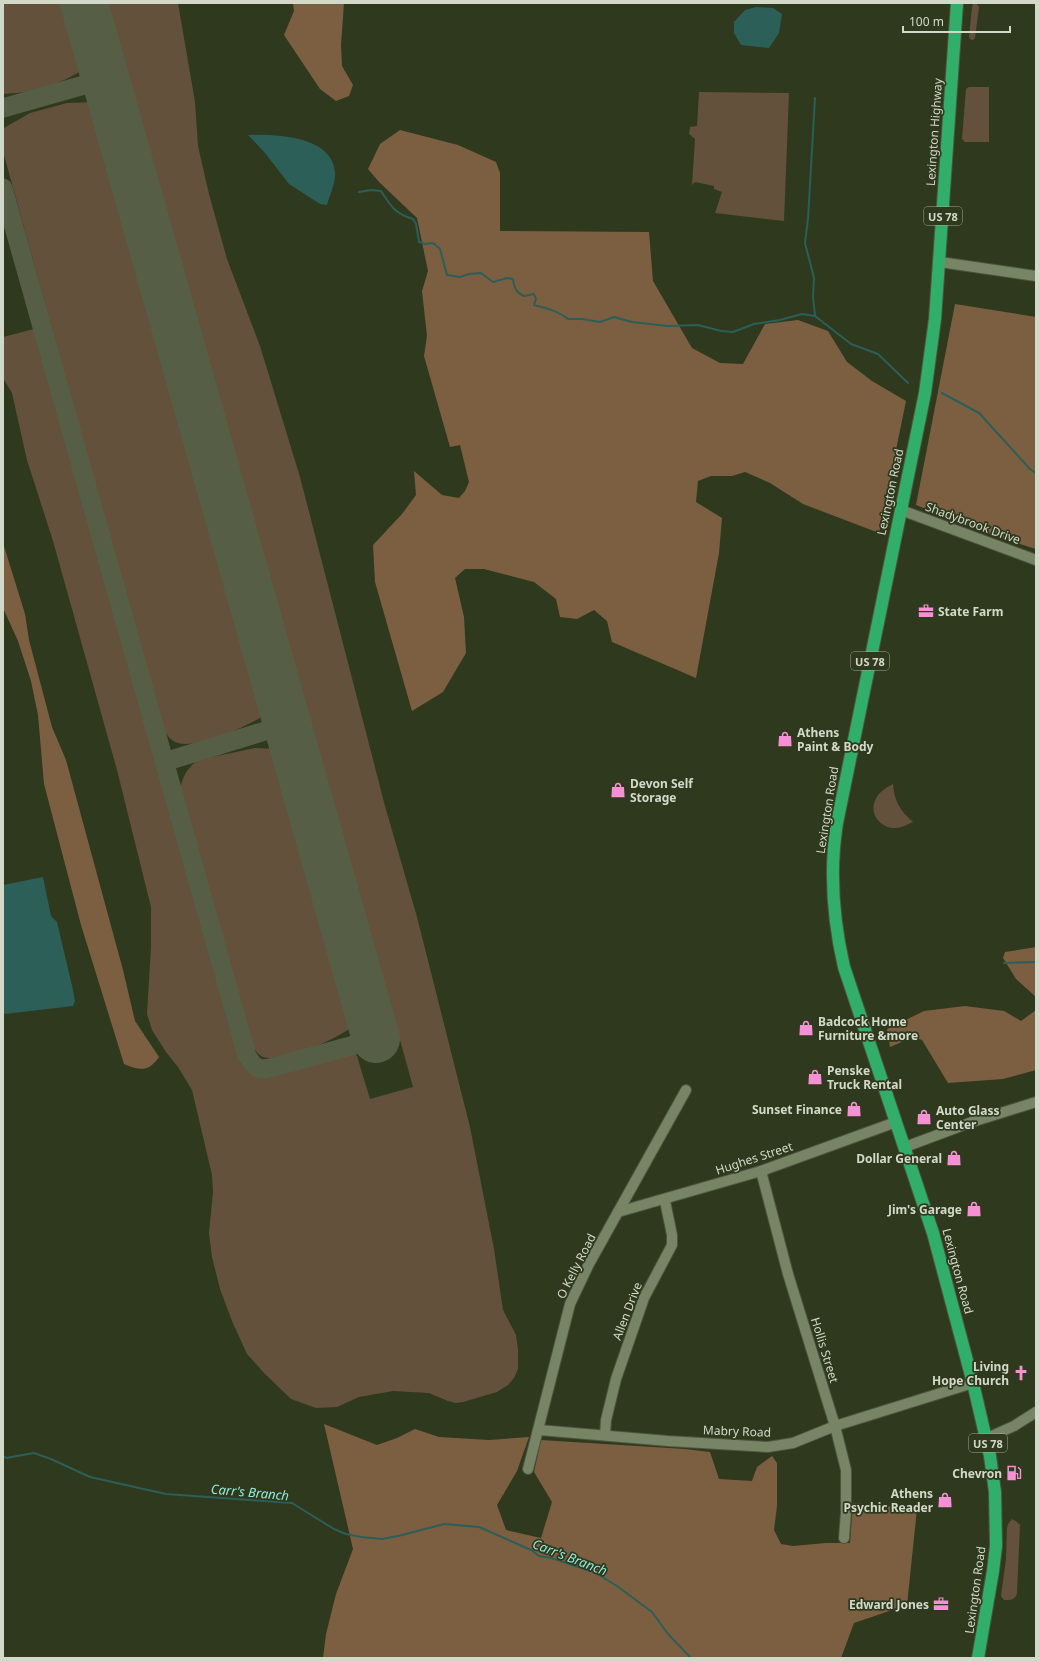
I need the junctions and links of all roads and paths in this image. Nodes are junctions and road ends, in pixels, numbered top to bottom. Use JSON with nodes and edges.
{"nodes":[{"id":1,"x":957,"y":3,"type":"edge"},
{"id":2,"x":940,"y":262,"type":"junction"},
{"id":3,"x":1036,"y":276,"type":"edge"},
{"id":4,"x":901,"y":510,"type":"junction"},
{"id":5,"x":1036,"y":560,"type":"edge"},
{"id":6,"x":686,"y":1090,"type":"dead end"},
{"id":7,"x":1036,"y":1102,"type":"edge"},
{"id":8,"x":896,"y":1122,"type":"junction"},
{"id":9,"x":905,"y":1147,"type":"junction"},
{"id":10,"x":761,"y":1171,"type":"junction"},
{"id":11,"x":663,"y":1200,"type":"junction"},
{"id":12,"x":618,"y":1212,"type":"junction"},
{"id":13,"x":973,"y":1383,"type":"junction"},
{"id":14,"x":1036,"y":1412,"type":"edge"},
{"id":15,"x":835,"y":1426,"type":"junction"},
{"id":16,"x":538,"y":1430,"type":"junction"},
{"id":17,"x":604,"y":1435,"type":"junction"},
{"id":18,"x":987,"y":1438,"type":"junction"},
{"id":19,"x":528,"y":1469,"type":"dead end"},
{"id":20,"x":844,"y":1538,"type":"dead end"},
{"id":21,"x":978,"y":1658,"type":"edge"}],
"edges":[{"from":1,"to":2,"type":"highway","name":"Lexington Highway","number":"US 78"},
{"from":2,"to":3,"type":"street"},
{"from":2,"to":4,"type":"highway","name":"Lexington Road","number":"US 78"},
{"from":4,"to":5,"type":"street","name":"Shadybrook Drive"},
{"from":4,"to":8,"type":"highway","name":"Lexington Road","number":"US 78"},
{"from":6,"to":12,"type":"street","name":"O Kelly Road"},
{"from":7,"to":9,"type":"street"},
{"from":8,"to":9,"type":"highway","name":"Lexington Road","number":"US 78"},
{"from":8,"to":10,"type":"street","name":"Hughes Street"},
{"from":9,"to":13,"type":"highway","name":"Lexington Road","number":"US 78"},
{"from":10,"to":11,"type":"street","name":"Hughes Street"},
{"from":10,"to":15,"type":"street","name":"Hollis Street"},
{"from":11,"to":12,"type":"street","name":"Hughes Street"},
{"from":11,"to":17,"type":"street","name":"Allen Drive"},
{"from":12,"to":16,"type":"street","name":"O Kelly Road"},
{"from":13,"to":15,"type":"street","name":"Mabry Road"},
{"from":13,"to":18,"type":"highway","name":"Lexington Road","number":"US 78"},
{"from":14,"to":18,"type":"street"},
{"from":15,"to":17,"type":"street","name":"Mabry Road"},
{"from":15,"to":20,"type":"street","name":"Hollis Street"},
{"from":16,"to":17,"type":"street","name":"Mabry Road"},
{"from":16,"to":19,"type":"street","name":"O Kelly Road"},
{"from":18,"to":21,"type":"highway","name":"Lexington Road","number":"US 78"}]}
